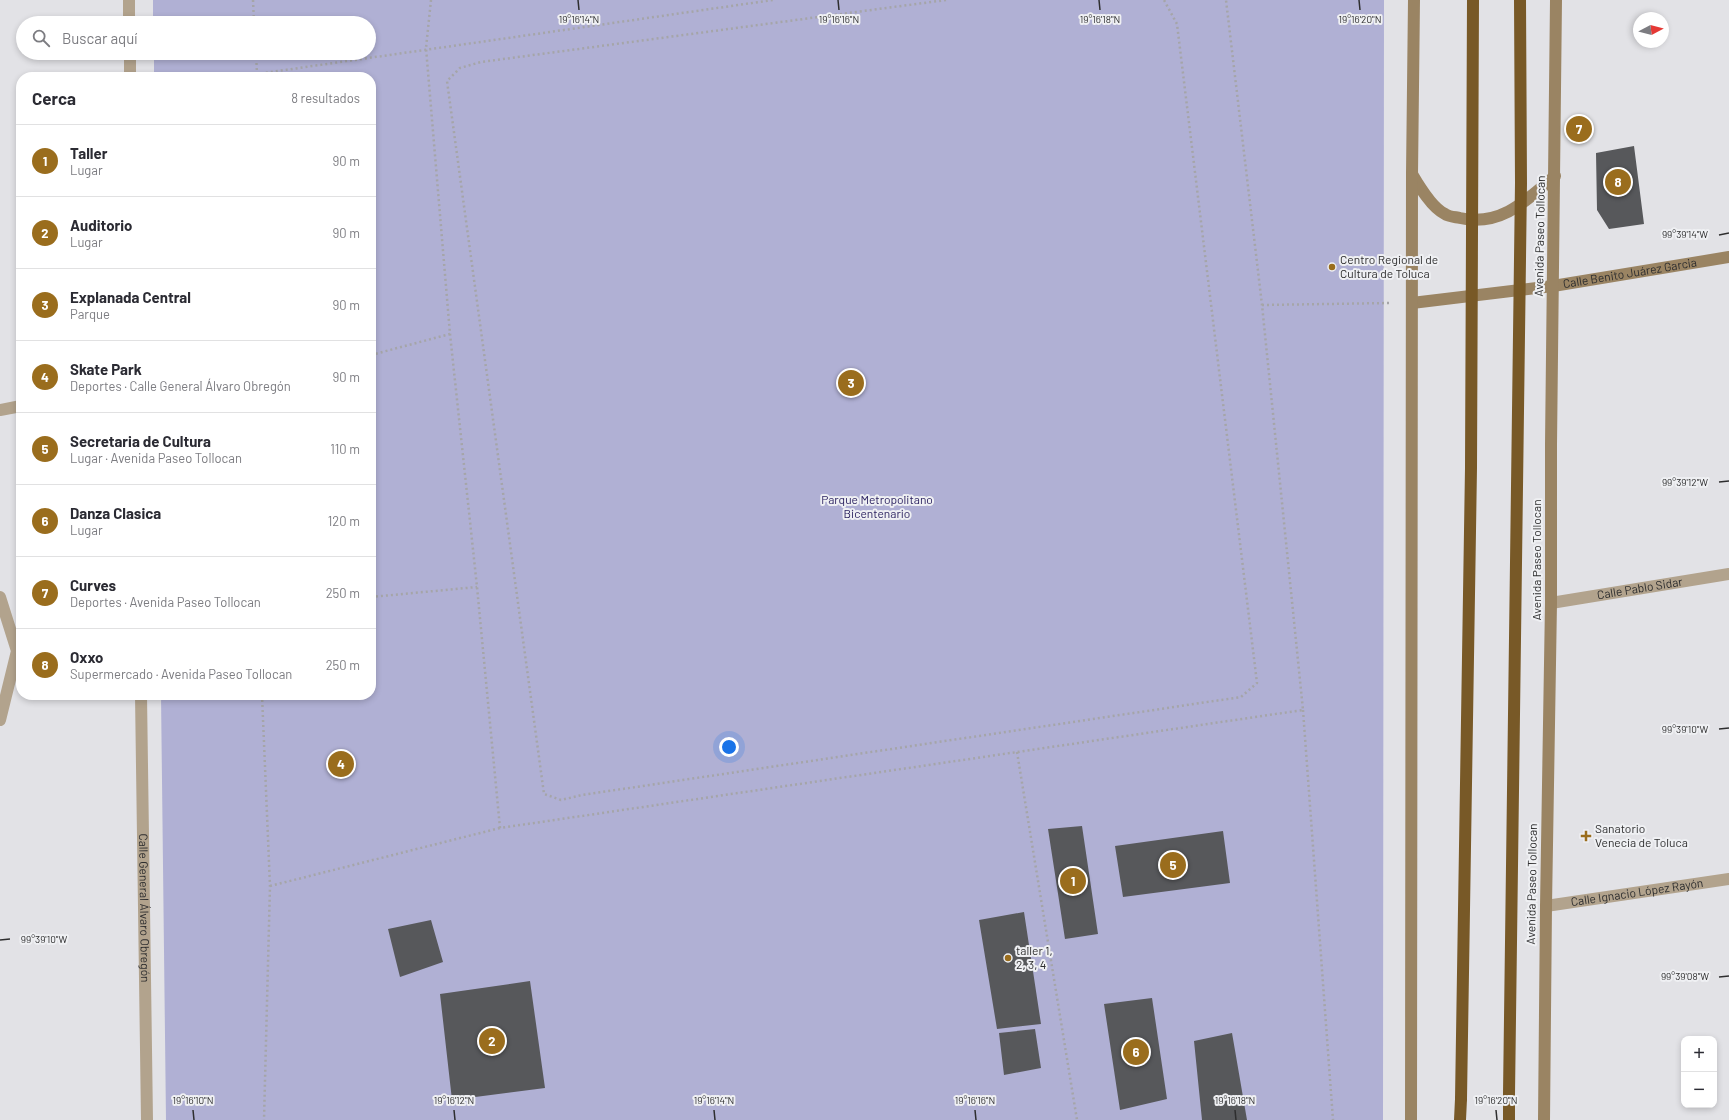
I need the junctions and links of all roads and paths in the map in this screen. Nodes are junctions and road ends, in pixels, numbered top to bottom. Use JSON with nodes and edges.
{"nodes":[{"id":1,"x":128,"y":0,"type":"edge"},
{"id":2,"x":253,"y":0,"type":"edge"},
{"id":3,"x":431,"y":0,"type":"edge"},
{"id":4,"x":773,"y":0,"type":"edge"},
{"id":5,"x":946,"y":0,"type":"edge"},
{"id":6,"x":1164,"y":0,"type":"edge"},
{"id":7,"x":1226,"y":0,"type":"edge"},
{"id":8,"x":1414,"y":0,"type":"edge"},
{"id":9,"x":1473,"y":0,"type":"edge"},
{"id":10,"x":1520,"y":0,"type":"edge"},
{"id":11,"x":1556,"y":0,"type":"edge"},
{"id":12,"x":129,"y":16,"type":"edge"},
{"id":13,"x":254,"y":16,"type":"edge"},
{"id":14,"x":426,"y":48,"type":"junction"},
{"id":15,"x":376,"y":56,"type":"edge"},
{"id":16,"x":130,"y":60,"type":"edge"},
{"id":17,"x":256,"y":60,"type":"edge"},
{"id":18,"x":351,"y":60,"type":"edge"},
{"id":19,"x":130,"y":72,"type":"edge"},
{"id":20,"x":257,"y":72,"type":"edge"},
{"id":21,"x":276,"y":72,"type":"edge"},
{"id":22,"x":1412,"y":174,"type":"junction"},
{"id":23,"x":1555,"y":176,"type":"junction"},
{"id":24,"x":1729,"y":258,"type":"edge"},
{"id":25,"x":1553,"y":286,"type":"junction"},
{"id":26,"x":1412,"y":303,"type":"junction"},
{"id":27,"x":1262,"y":305,"type":"junction"},
{"id":28,"x":450,"y":334,"type":"junction"},
{"id":29,"x":376,"y":354,"type":"edge"},
{"id":30,"x":16,"y":407,"type":"edge"},
{"id":31,"x":0,"y":410,"type":"edge"},
{"id":32,"x":1729,"y":574,"type":"edge"},
{"id":33,"x":477,"y":587,"type":"junction"},
{"id":34,"x":0,"y":597,"type":"edge"},
{"id":35,"x":376,"y":597,"type":"edge"},
{"id":36,"x":1551,"y":602,"type":"junction"},
{"id":37,"x":16,"y":648,"type":"edge"},
{"id":38,"x":16,"y":655,"type":"edge"},
{"id":39,"x":141,"y":700,"type":"edge"},
{"id":40,"x":262,"y":700,"type":"edge"},
{"id":41,"x":1303,"y":710,"type":"junction"},
{"id":42,"x":0,"y":720,"type":"edge"},
{"id":43,"x":1017,"y":752,"type":"junction"},
{"id":44,"x":500,"y":828,"type":"junction"},
{"id":45,"x":1729,"y":879,"type":"edge"},
{"id":46,"x":270,"y":886,"type":"junction"},
{"id":47,"x":1546,"y":906,"type":"junction"},
{"id":48,"x":147,"y":1120,"type":"edge"},
{"id":49,"x":264,"y":1120,"type":"edge"},
{"id":50,"x":1077,"y":1120,"type":"edge"},
{"id":51,"x":1333,"y":1120,"type":"edge"},
{"id":52,"x":1411,"y":1120,"type":"edge"},
{"id":53,"x":1460,"y":1120,"type":"edge"},
{"id":54,"x":1509,"y":1120,"type":"edge"},
{"id":55,"x":1544,"y":1120,"type":"edge"}],
"edges":[{"from":1,"to":12,"type":"street"},
{"from":2,"to":13,"type":"path"},
{"from":3,"to":14,"type":"path"},
{"from":4,"to":14,"type":"path"},
{"from":5,"to":6,"type":"path"},
{"from":7,"to":27,"type":"path"},
{"from":8,"to":22,"type":"main road"},
{"from":9,"to":53,"type":"highway","bridge":true},
{"from":10,"to":54,"type":"highway","name":"Avenida Paseo Tollocan","bridge":true},
{"from":11,"to":23,"type":"main road","name":"Avenida Paseo Tollocan"},
{"from":14,"to":15,"type":"path"},
{"from":14,"to":28,"type":"path"},
{"from":16,"to":19,"type":"street"},
{"from":17,"to":20,"type":"path"},
{"from":18,"to":21,"type":"path"},
{"from":22,"to":23,"type":"main road"},
{"from":22,"to":26,"type":"main road"},
{"from":23,"to":25,"type":"main road","name":"Avenida Paseo Tollocan"},
{"from":24,"to":25,"type":"main road","name":"Calle Benito Juárez Garcia"},
{"from":25,"to":26,"type":"main road","name":"Calle Benito Juárez Garcia"},
{"from":25,"to":36,"type":"main road","name":"Avenida Paseo Tollocan"},
{"from":26,"to":27,"type":"path"},
{"from":26,"to":52,"type":"main road"},
{"from":27,"to":41,"type":"path"},
{"from":28,"to":29,"type":"path"},
{"from":28,"to":33,"type":"path"},
{"from":30,"to":31,"type":"street"},
{"from":32,"to":36,"type":"street","name":"Calle Pablo Sidar"},
{"from":33,"to":35,"type":"path"},
{"from":33,"to":44,"type":"path"},
{"from":34,"to":37,"type":"street"},
{"from":36,"to":47,"type":"main road","name":"Avenida Paseo Tollocan"},
{"from":38,"to":42,"type":"street"},
{"from":39,"to":48,"type":"street","name":"Calle General Álvaro Obregón"},
{"from":40,"to":46,"type":"path"},
{"from":41,"to":43,"type":"path"},
{"from":41,"to":51,"type":"path"},
{"from":43,"to":44,"type":"path"},
{"from":43,"to":50,"type":"path"},
{"from":44,"to":46,"type":"path"},
{"from":45,"to":47,"type":"street","name":"Calle Ignacio López Rayón"},
{"from":46,"to":49,"type":"path"},
{"from":47,"to":55,"type":"main road","name":"Avenida Paseo Tollocan"}]}
